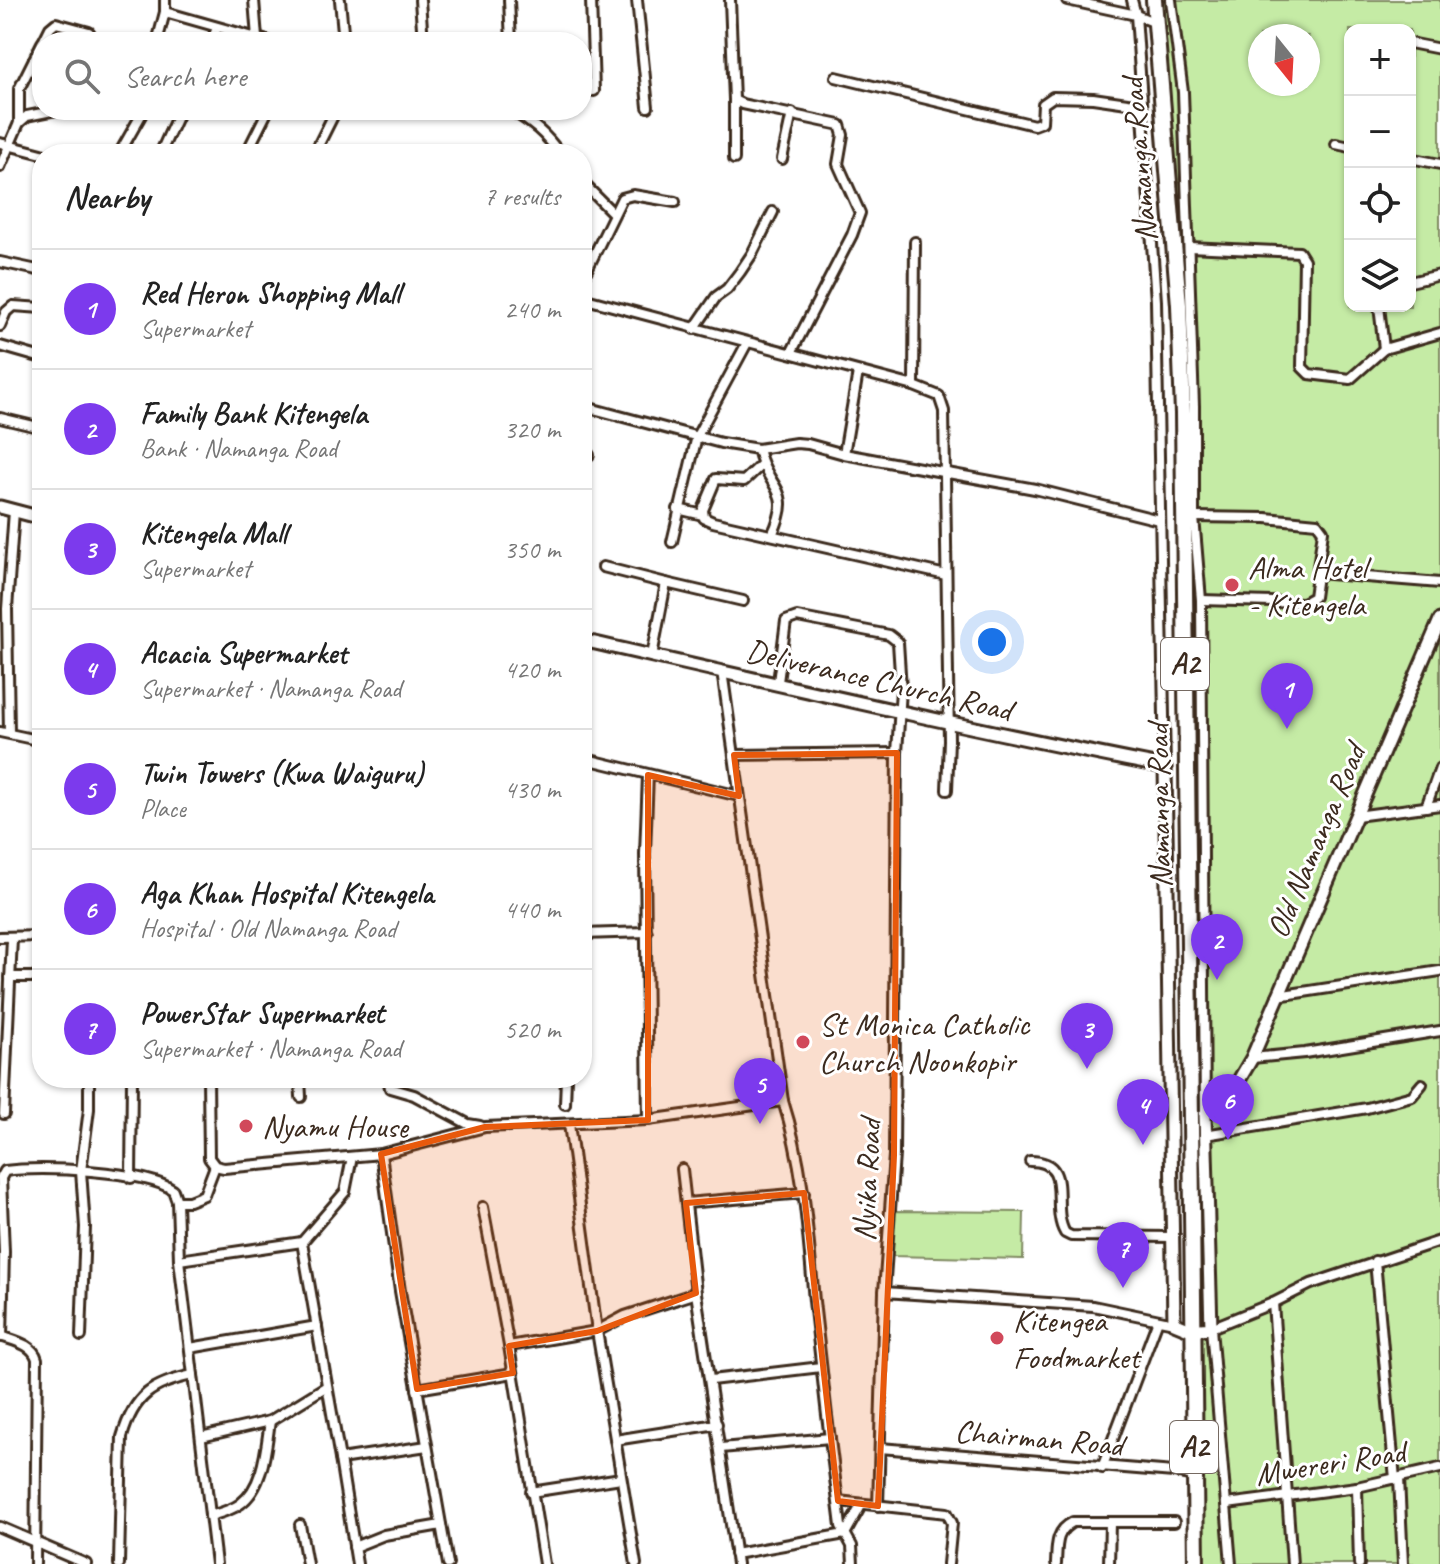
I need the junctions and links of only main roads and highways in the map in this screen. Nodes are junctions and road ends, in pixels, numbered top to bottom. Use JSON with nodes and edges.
{"nodes":[{"id":1,"x":1154,"y":0,"type":"edge"},
{"id":2,"x":1196,"y":1564,"type":"edge"}],
"edges":[{"from":1,"to":2,"type":"highway","name":"Namanga Road","number":"A2"}]}
